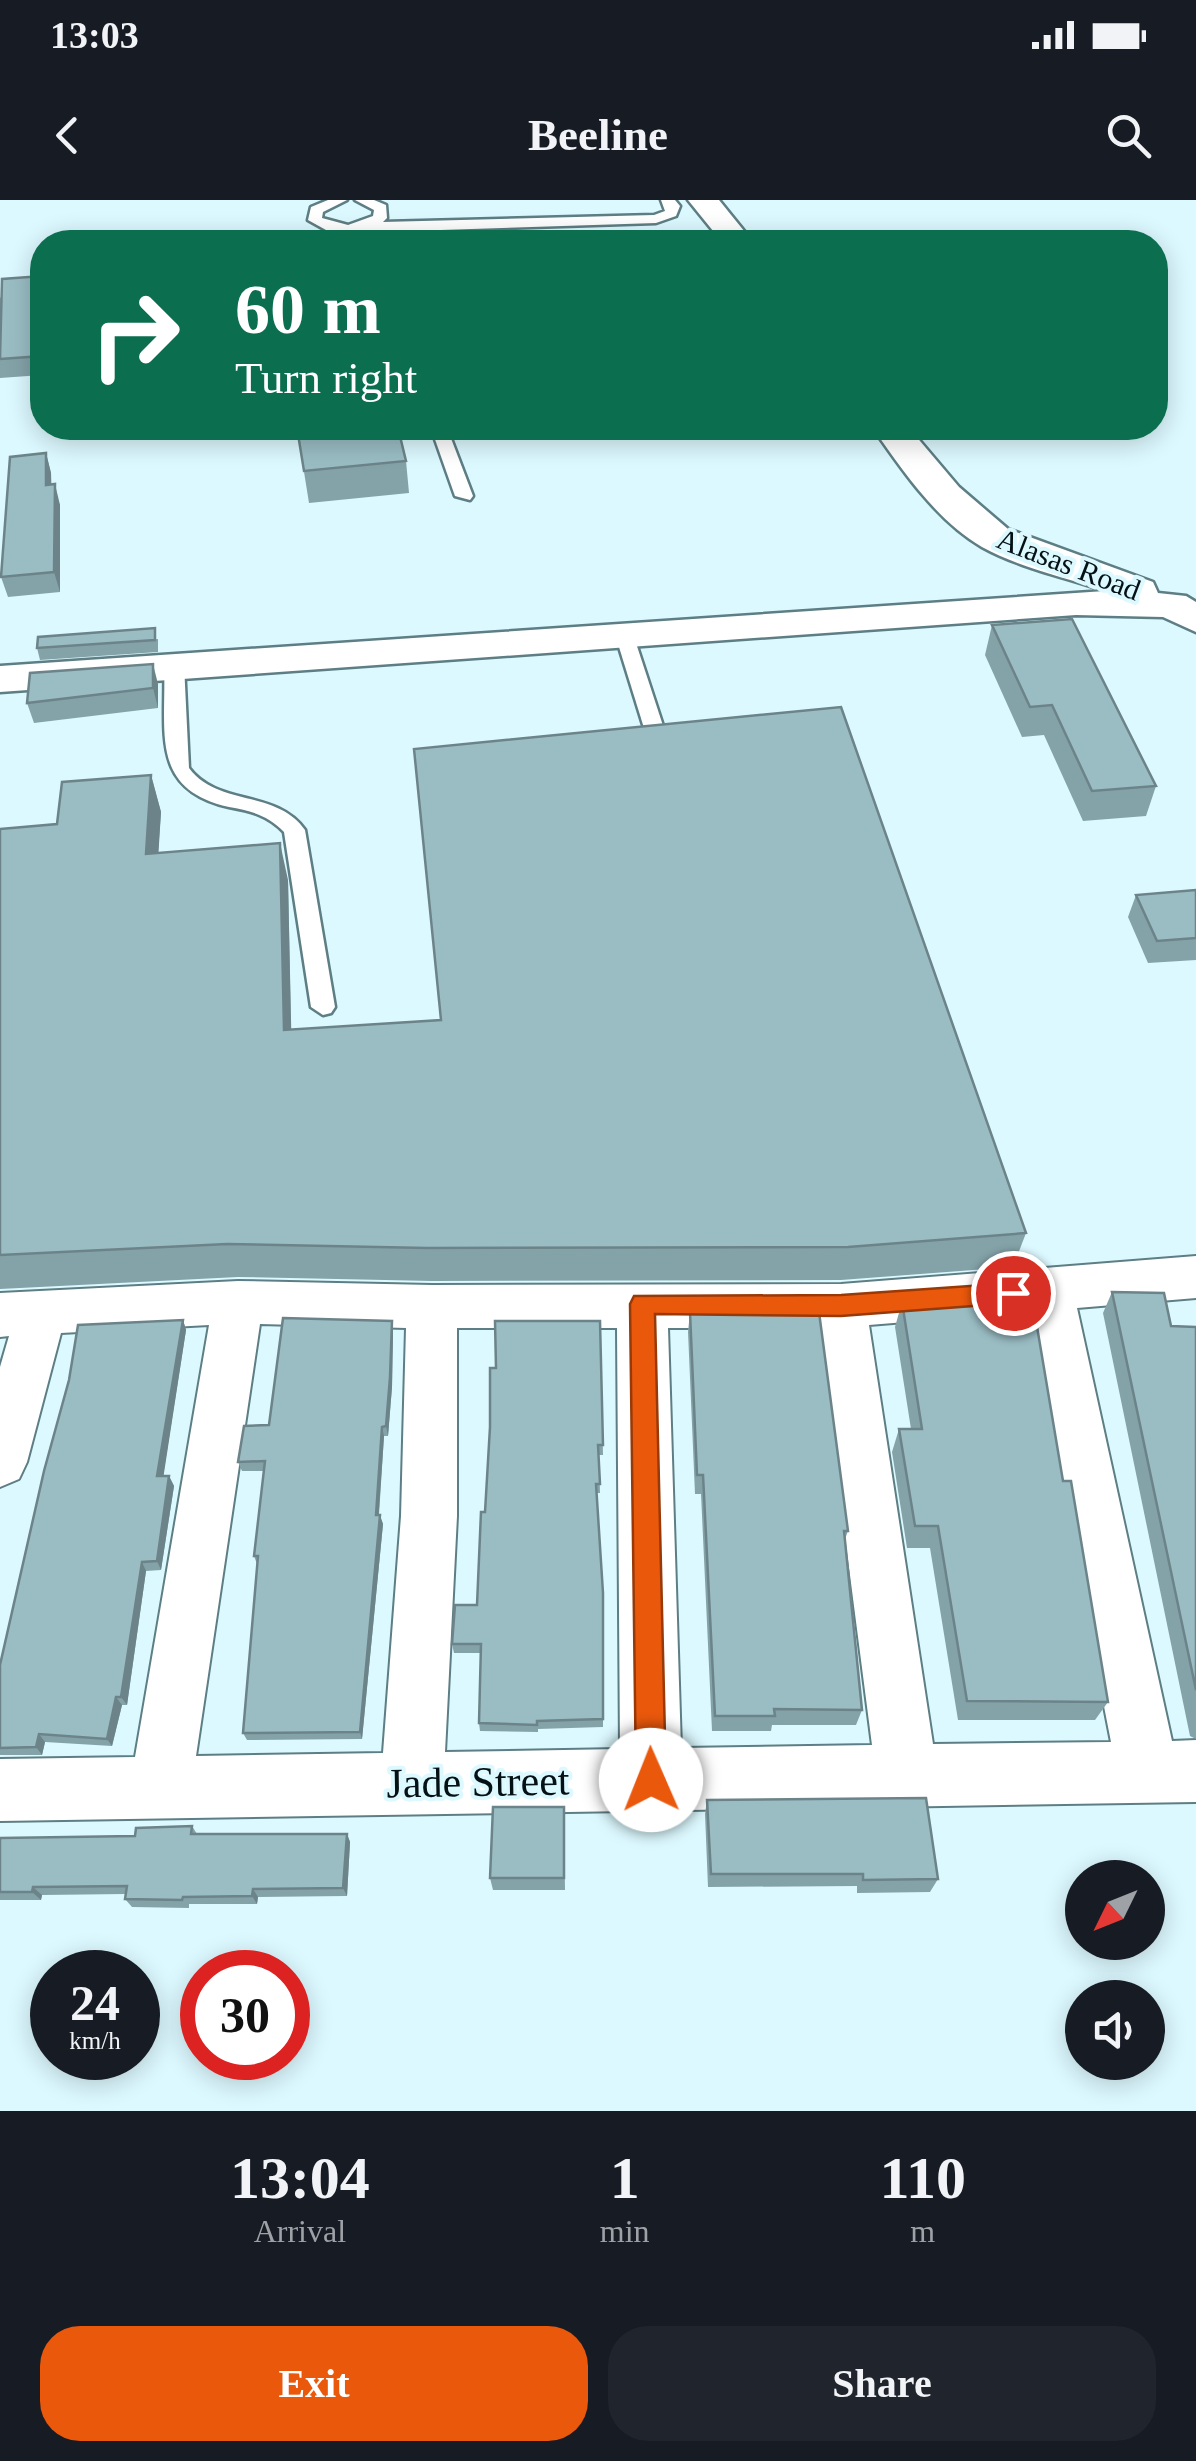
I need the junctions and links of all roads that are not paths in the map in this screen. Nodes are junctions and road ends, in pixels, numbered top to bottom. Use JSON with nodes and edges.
{"nodes":[{"id":1,"x":340,"y":200,"type":"edge"},
{"id":2,"x":668,"y":200,"type":"edge"},
{"id":3,"x":703,"y":200,"type":"edge"},
{"id":4,"x":370,"y":201,"type":"edge"},
{"id":5,"x":316,"y":205,"type":"edge"},
{"id":6,"x":362,"y":227,"type":"junction"},
{"id":7,"x":728,"y":230,"type":"edge"},
{"id":8,"x":443,"y":440,"type":"edge"},
{"id":9,"x":901,"y":440,"type":"edge"},
{"id":10,"x":464,"y":496,"type":"dead end"},
{"id":11,"x":1184,"y":613,"type":"edge"},
{"id":12,"x":624,"y":634,"type":"junction"},
{"id":13,"x":174,"y":664,"type":"junction"},
{"id":14,"x":0,"y":679,"type":"edge"},
{"id":15,"x":658,"y":741,"type":"edge"},
{"id":16,"x":323,"y":1007,"type":"dead end"},
{"id":17,"x":1196,"y":1277,"type":"edge"},
{"id":18,"x":1048,"y":1290,"type":"junction"},
{"id":19,"x":238,"y":1302,"type":"junction"},
{"id":20,"x":642,"y":1304,"type":"junction"},
{"id":21,"x":841,"y":1306,"type":"junction"},
{"id":22,"x":432,"y":1308,"type":"junction"},
{"id":23,"x":20,"y":1316,"type":"edge"},
{"id":24,"x":0,"y":1462,"type":"edge"},
{"id":25,"x":1172,"y":1771,"type":"edge"},
{"id":26,"x":907,"y":1775,"type":"junction"},
{"id":27,"x":651,"y":1780,"type":"junction"},
{"id":28,"x":412,"y":1782,"type":"junction"},
{"id":29,"x":161,"y":1786,"type":"junction"},
{"id":30,"x":0,"y":1790,"type":"edge"}],
"edges":[{"from":1,"to":5,"type":"lane"},
{"from":2,"to":6,"type":"lane"},
{"from":3,"to":7,"type":"street"},
{"from":4,"to":6,"type":"lane"},
{"from":5,"to":6,"type":"lane"},
{"from":8,"to":10,"type":"lane"},
{"from":9,"to":11,"type":"street","name":"Alasas Road"},
{"from":11,"to":12,"type":"street"},
{"from":12,"to":13,"type":"street"},
{"from":12,"to":15,"type":"lane"},
{"from":13,"to":14,"type":"street"},
{"from":13,"to":16,"type":"lane"},
{"from":17,"to":18,"type":"street"},
{"from":18,"to":21,"type":"street"},
{"from":18,"to":25,"type":"street"},
{"from":19,"to":22,"type":"street"},
{"from":19,"to":23,"type":"street"},
{"from":19,"to":29,"type":"street"},
{"from":20,"to":21,"type":"street"},
{"from":20,"to":22,"type":"street"},
{"from":20,"to":27,"type":"street"},
{"from":21,"to":26,"type":"street"},
{"from":22,"to":28,"type":"street"},
{"from":23,"to":24,"type":"street"},
{"from":25,"to":26,"type":"street","name":"Jade Street"},
{"from":26,"to":27,"type":"street","name":"Jade Street"},
{"from":27,"to":28,"type":"street","name":"Jade Street"},
{"from":28,"to":29,"type":"street","name":"Jade Street"},
{"from":29,"to":30,"type":"street","name":"Jade Street"}]}
